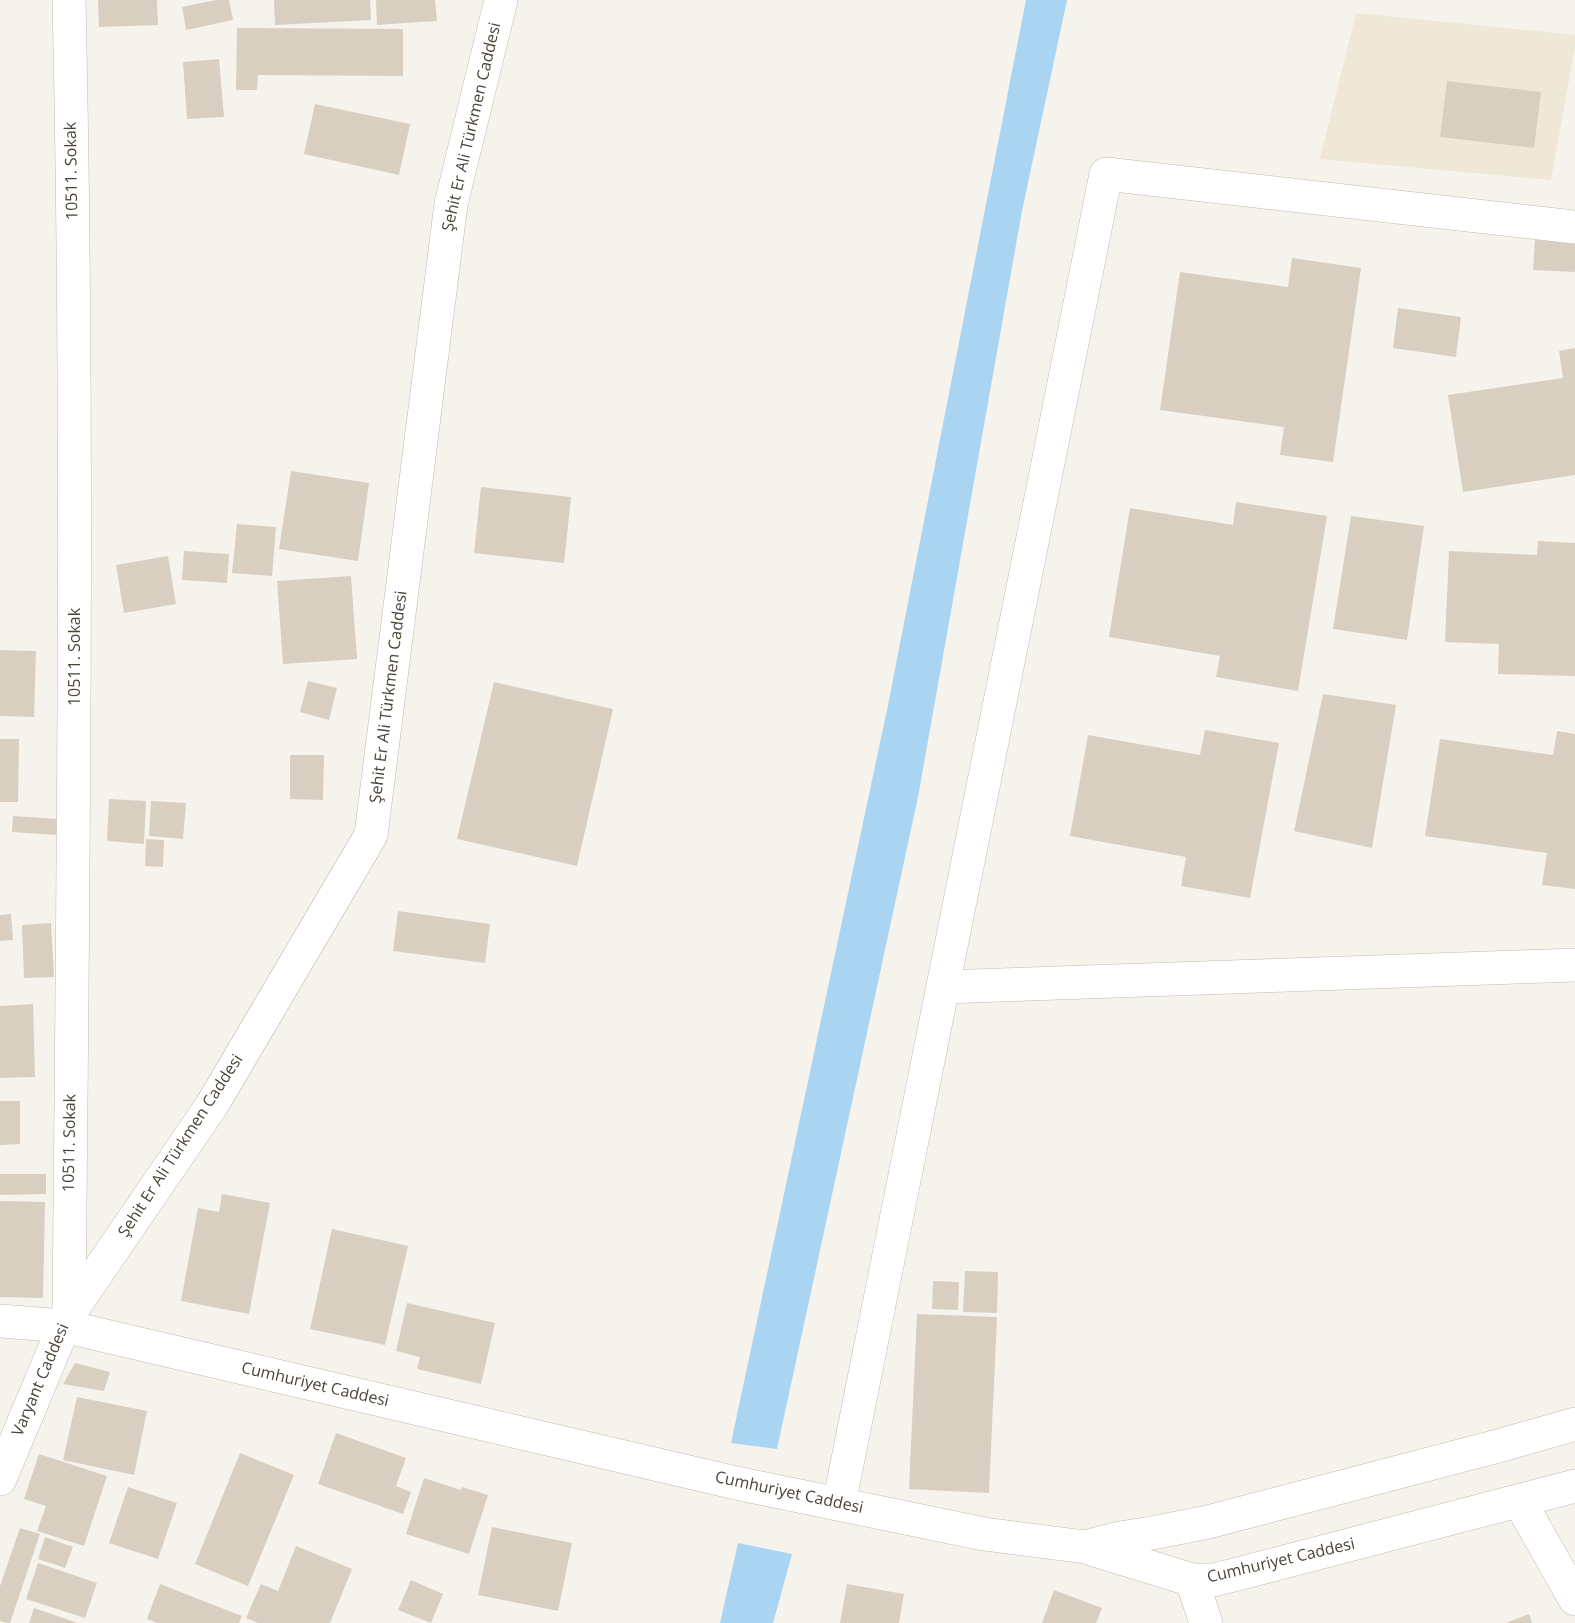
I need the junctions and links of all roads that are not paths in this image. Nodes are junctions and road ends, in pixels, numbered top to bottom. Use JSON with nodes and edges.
{"nodes":[{"id":1,"x":69,"y":0,"type":"edge"},
{"id":2,"x":501,"y":0,"type":"edge"},
{"id":3,"x":1575,"y":227,"type":"edge"},
{"id":4,"x":1575,"y":965,"type":"edge"},
{"id":5,"x":943,"y":987,"type":"junction"},
{"id":6,"x":66,"y":1320,"type":"junction"},
{"id":7,"x":0,"y":1321,"type":"edge"},
{"id":8,"x":1575,"y":1424,"type":"edge"},
{"id":9,"x":0,"y":1479,"type":"edge"},
{"id":10,"x":1575,"y":1486,"type":"edge"},
{"id":11,"x":1520,"y":1502,"type":"junction"},
{"id":12,"x":839,"y":1504,"type":"junction"},
{"id":13,"x":1085,"y":1547,"type":"junction"},
{"id":14,"x":1192,"y":1580,"type":"junction"},
{"id":15,"x":1575,"y":1599,"type":"edge"},
{"id":16,"x":1206,"y":1623,"type":"edge"}],
"edges":[{"from":1,"to":6,"type":"street","name":"10511. Sokak"},
{"from":2,"to":6,"type":"street","name":"Şehit Er Ali Türkmen Caddesi"},
{"from":3,"to":5,"type":"street"},
{"from":4,"to":5,"type":"street"},
{"from":5,"to":12,"type":"street"},
{"from":6,"to":7,"type":"street","name":"Cumhuriyet Caddesi"},
{"from":6,"to":9,"type":"street","name":"Varyant Caddesi"},
{"from":6,"to":12,"type":"street","name":"Cumhuriyet Caddesi"},
{"from":8,"to":13,"type":"street"},
{"from":10,"to":11,"type":"street","name":"Cumhuriyet Caddesi"},
{"from":11,"to":14,"type":"street","name":"Cumhuriyet Caddesi"},
{"from":11,"to":15,"type":"street"},
{"from":12,"to":13,"type":"street","name":"Cumhuriyet Caddesi"},
{"from":13,"to":14,"type":"street","name":"Cumhuriyet Caddesi"},
{"from":14,"to":16,"type":"street"}]}
